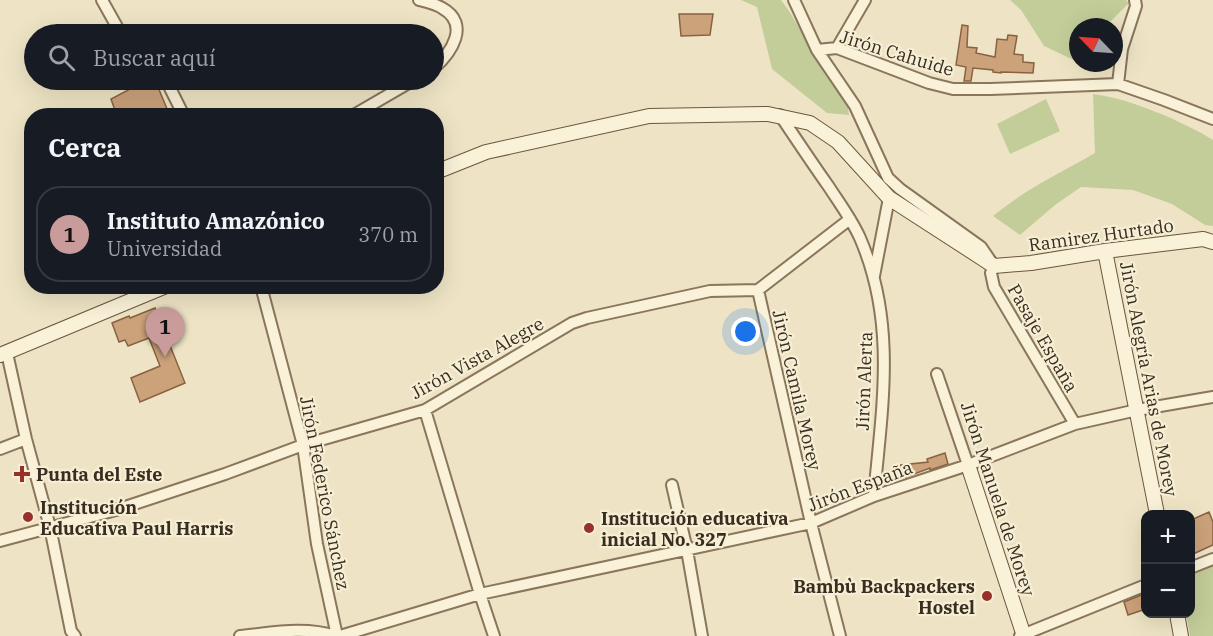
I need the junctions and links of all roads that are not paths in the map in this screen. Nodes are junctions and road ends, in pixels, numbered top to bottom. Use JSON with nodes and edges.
{"nodes":[{"id":1,"x":102,"y":0,"type":"edge"},
{"id":2,"x":419,"y":0,"type":"edge"},
{"id":3,"x":448,"y":0,"type":"edge"},
{"id":4,"x":794,"y":0,"type":"edge"},
{"id":5,"x":865,"y":0,"type":"edge"},
{"id":6,"x":1135,"y":0,"type":"edge"},
{"id":7,"x":451,"y":14,"type":"junction"},
{"id":8,"x":115,"y":24,"type":"edge"},
{"id":9,"x":837,"y":48,"type":"junction"},
{"id":10,"x":817,"y":50,"type":"junction"},
{"id":11,"x":444,"y":57,"type":"edge"},
{"id":12,"x":1118,"y":84,"type":"junction"},
{"id":13,"x":171,"y":90,"type":"edge"},
{"id":14,"x":397,"y":90,"type":"edge"},
{"id":15,"x":180,"y":108,"type":"edge"},
{"id":16,"x":366,"y":108,"type":"edge"},
{"id":17,"x":780,"y":115,"type":"junction"},
{"id":18,"x":1213,"y":119,"type":"edge"},
{"id":19,"x":444,"y":169,"type":"edge"},
{"id":20,"x":889,"y":198,"type":"junction"},
{"id":21,"x":850,"y":219,"type":"junction"},
{"id":22,"x":1213,"y":242,"type":"edge"},
{"id":23,"x":1105,"y":251,"type":"junction"},
{"id":24,"x":994,"y":266,"type":"junction"},
{"id":25,"x":874,"y":277,"type":"junction"},
{"id":26,"x":758,"y":291,"type":"junction"},
{"id":27,"x":147,"y":294,"type":"edge"},
{"id":28,"x":263,"y":294,"type":"edge"},
{"id":29,"x":4,"y":354,"type":"edge"},
{"id":30,"x":937,"y":374,"type":"dead end"},
{"id":31,"x":1213,"y":397,"type":"edge"},
{"id":32,"x":425,"y":410,"type":"junction"},
{"id":33,"x":1137,"y":410,"type":"junction"},
{"id":34,"x":1075,"y":424,"type":"junction"},
{"id":35,"x":26,"y":439,"type":"junction"},
{"id":36,"x":303,"y":445,"type":"junction"},
{"id":37,"x":0,"y":449,"type":"edge"},
{"id":38,"x":968,"y":465,"type":"junction"},
{"id":39,"x":672,"y":485,"type":"dead end"},
{"id":40,"x":874,"y":496,"type":"junction"},
{"id":41,"x":1156,"y":510,"type":"edge"},
{"id":42,"x":811,"y":523,"type":"junction"},
{"id":43,"x":50,"y":527,"type":"junction"},
{"id":44,"x":0,"y":541,"type":"edge"},
{"id":45,"x":687,"y":550,"type":"junction"},
{"id":46,"x":1213,"y":559,"type":"edge"},
{"id":47,"x":1195,"y":566,"type":"edge"},
{"id":48,"x":1141,"y":587,"type":"edge"},
{"id":49,"x":480,"y":594,"type":"junction"},
{"id":50,"x":1178,"y":618,"type":"edge"},
{"id":51,"x":75,"y":636,"type":"edge"},
{"id":52,"x":240,"y":636,"type":"edge"},
{"id":53,"x":337,"y":636,"type":"edge"},
{"id":54,"x":494,"y":636,"type":"edge"},
{"id":55,"x":702,"y":636,"type":"edge"},
{"id":56,"x":840,"y":636,"type":"edge"},
{"id":57,"x":1023,"y":636,"type":"edge"},
{"id":58,"x":1181,"y":636,"type":"edge"}],
"edges":[{"from":1,"to":8,"type":"street"},
{"from":2,"to":7,"type":"street"},
{"from":3,"to":7,"type":"street"},
{"from":4,"to":10,"type":"street"},
{"from":5,"to":9,"type":"street"},
{"from":6,"to":12,"type":"street"},
{"from":7,"to":11,"type":"street"},
{"from":9,"to":10,"type":"street","name":"Jirón Cahuide"},
{"from":9,"to":12,"type":"street","name":"Jirón Cahuide"},
{"from":10,"to":24,"type":"street"},
{"from":12,"to":18,"type":"street","name":"Jirón Cahuide"},
{"from":13,"to":15,"type":"street"},
{"from":14,"to":16,"type":"street"},
{"from":17,"to":19,"type":"main road"},
{"from":17,"to":20,"type":"main road"},
{"from":17,"to":21,"type":"street","name":"Jirón Alerta"},
{"from":20,"to":24,"type":"main road"},
{"from":20,"to":25,"type":"street"},
{"from":21,"to":25,"type":"street","name":"Jirón Alerta"},
{"from":21,"to":26,"type":"street"},
{"from":22,"to":23,"type":"main road","name":"Ramirez Hurtado"},
{"from":23,"to":24,"type":"main road","name":"Ramirez Hurtado"},
{"from":23,"to":33,"type":"main road","name":"Jirón Alegría Arias de Morey"},
{"from":24,"to":34,"type":"street","name":"Pasaje España"},
{"from":25,"to":40,"type":"street","name":"Jirón Alerta"},
{"from":26,"to":32,"type":"street","name":"Jirón Vista Alegre"},
{"from":26,"to":42,"type":"street","name":"Jirón Camila Morey"},
{"from":27,"to":29,"type":"main road"},
{"from":28,"to":36,"type":"street","name":"Jirón Federico Sánchez"},
{"from":29,"to":35,"type":"street"},
{"from":30,"to":38,"type":"street","name":"Jirón Manuela de Morey"},
{"from":31,"to":33,"type":"street","name":"Jirón España"},
{"from":32,"to":36,"type":"street","name":"Jirón Vista Alegre"},
{"from":32,"to":49,"type":"street"},
{"from":33,"to":34,"type":"street","name":"Jirón España"},
{"from":33,"to":41,"type":"main road","name":"Jirón Alegría Arias de Morey"},
{"from":34,"to":38,"type":"street","name":"Jirón España"},
{"from":35,"to":37,"type":"street"},
{"from":35,"to":43,"type":"street"},
{"from":36,"to":43,"type":"street","name":"Jirón Vista Alegre"},
{"from":36,"to":53,"type":"street","name":"Jirón Federico Sánchez"},
{"from":38,"to":40,"type":"street","name":"Jirón España"},
{"from":38,"to":57,"type":"main road","name":"Jirón Manuela de Morey"},
{"from":39,"to":45,"type":"street"},
{"from":40,"to":42,"type":"street","name":"Jirón España"},
{"from":42,"to":45,"type":"street","name":"Jirón España"},
{"from":42,"to":56,"type":"street","name":"Jirón Camila Morey"},
{"from":43,"to":44,"type":"street","name":"Jirón Vista Alegre"},
{"from":43,"to":51,"type":"street"},
{"from":45,"to":49,"type":"street","name":"Jirón España"},
{"from":45,"to":55,"type":"street"},
{"from":46,"to":47,"type":"street"},
{"from":48,"to":57,"type":"street"},
{"from":49,"to":53,"type":"street","name":"Jirón España"},
{"from":49,"to":54,"type":"street"},
{"from":50,"to":58,"type":"main road"},
{"from":52,"to":53,"type":"street","name":"Jirón España"}]}
